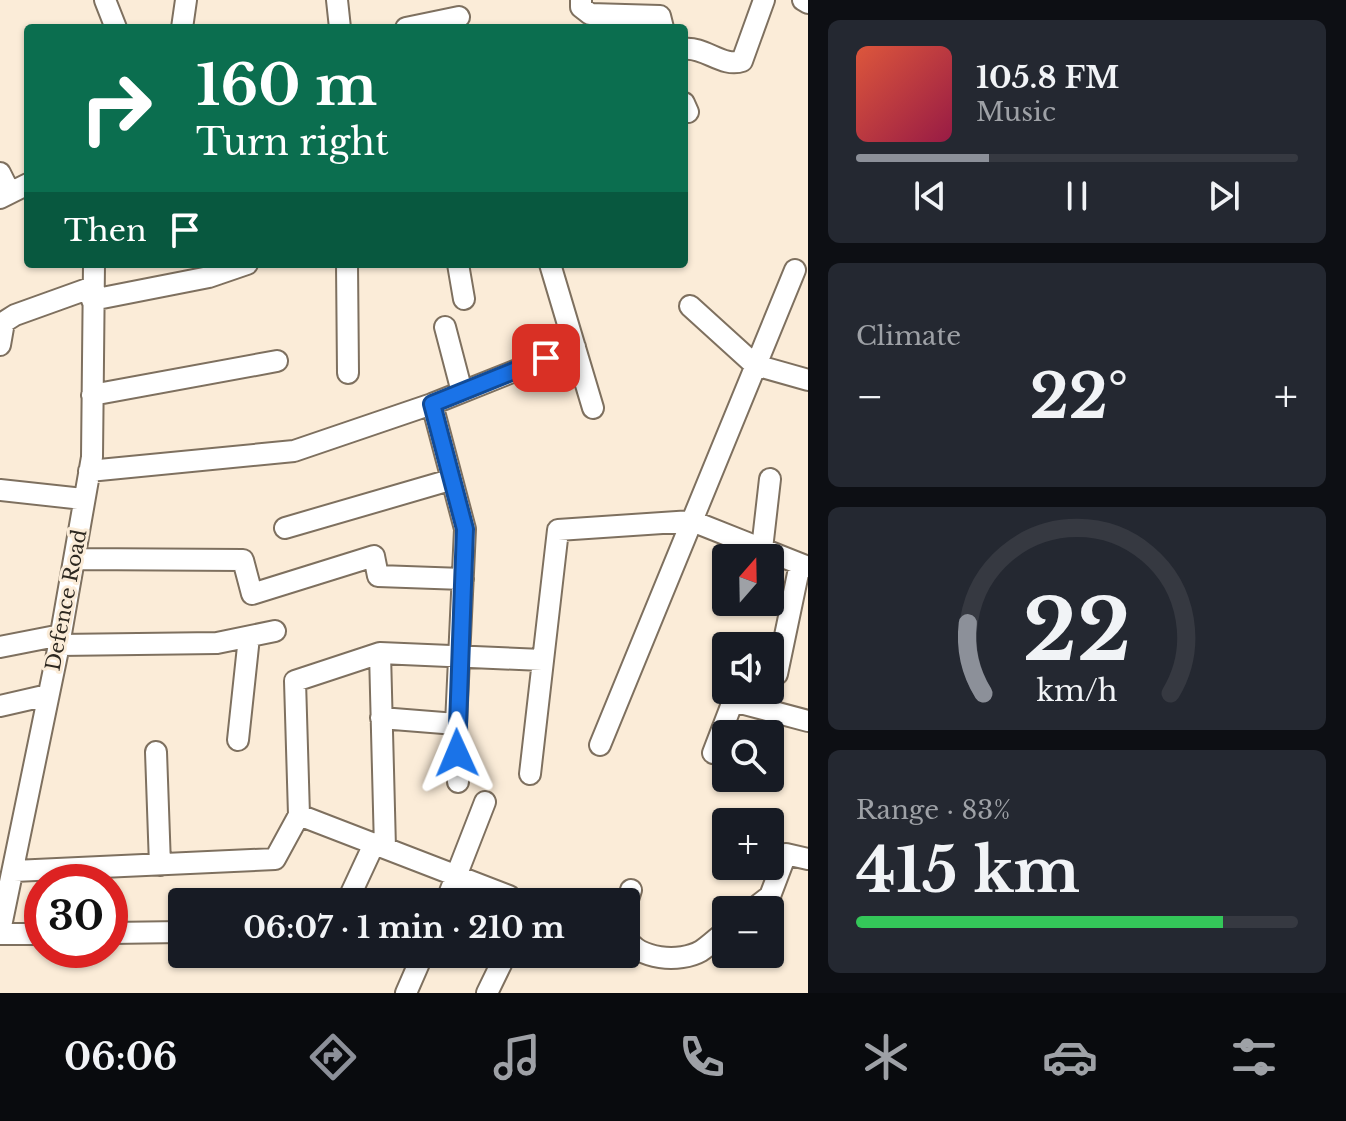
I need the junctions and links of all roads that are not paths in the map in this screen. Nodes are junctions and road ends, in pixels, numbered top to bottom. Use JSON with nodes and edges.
{"nodes":[{"id":1,"x":105,"y":0,"type":"edge"},
{"id":2,"x":186,"y":0,"type":"edge"},
{"id":3,"x":337,"y":0,"type":"edge"},
{"id":4,"x":581,"y":0,"type":"edge"},
{"id":5,"x":764,"y":0,"type":"edge"},
{"id":6,"x":459,"y":15,"type":"edge"},
{"id":7,"x":114,"y":24,"type":"edge"},
{"id":8,"x":183,"y":24,"type":"edge"},
{"id":9,"x":340,"y":24,"type":"edge"},
{"id":10,"x":422,"y":24,"type":"edge"},
{"id":11,"x":662,"y":24,"type":"edge"},
{"id":12,"x":688,"y":48,"type":"edge"},
{"id":13,"x":0,"y":173,"type":"edge"},
{"id":14,"x":13,"y":192,"type":"edge"},
{"id":15,"x":94,"y":268,"type":"edge"},
{"id":16,"x":347,"y":268,"type":"edge"},
{"id":17,"x":459,"y":268,"type":"edge"},
{"id":18,"x":551,"y":268,"type":"edge"},
{"id":19,"x":795,"y":270,"type":"dead end"},
{"id":20,"x":209,"y":271,"type":"edge"},
{"id":21,"x":93,"y":294,"type":"junction"},
{"id":22,"x":464,"y":299,"type":"dead end"},
{"id":23,"x":690,"y":306,"type":"dead end"},
{"id":24,"x":445,"y":327,"type":"dead end"},
{"id":25,"x":0,"y":345,"type":"edge"},
{"id":26,"x":575,"y":347,"type":"junction"},
{"id":27,"x":277,"y":361,"type":"dead end"},
{"id":28,"x":755,"y":365,"type":"junction"},
{"id":29,"x":348,"y":373,"type":"dead end"},
{"id":30,"x":808,"y":380,"type":"edge"},
{"id":31,"x":462,"y":392,"type":"junction"},
{"id":32,"x":92,"y":395,"type":"junction"},
{"id":33,"x":432,"y":404,"type":"junction"},
{"id":34,"x":593,"y":408,"type":"dead end"},
{"id":35,"x":89,"y":471,"type":"junction"},
{"id":36,"x":770,"y":479,"type":"dead end"},
{"id":37,"x":450,"y":480,"type":"junction"},
{"id":38,"x":0,"y":490,"type":"edge"},
{"id":39,"x":83,"y":499,"type":"junction"},
{"id":40,"x":692,"y":521,"type":"junction"},
{"id":41,"x":285,"y":528,"type":"dead end"},
{"id":42,"x":750,"y":544,"type":"edge"},
{"id":43,"x":763,"y":544,"type":"edge"},
{"id":44,"x":784,"y":557,"type":"edge"},
{"id":45,"x":75,"y":559,"type":"junction"},
{"id":46,"x":804,"y":565,"type":"edge"},
{"id":47,"x":463,"y":579,"type":"junction"},
{"id":48,"x":275,"y":631,"type":"dead end"},
{"id":49,"x":249,"y":637,"type":"junction"},
{"id":50,"x":60,"y":640,"type":"junction"},
{"id":51,"x":784,"y":646,"type":"edge"},
{"id":52,"x":0,"y":647,"type":"edge"},
{"id":53,"x":380,"y":653,"type":"junction"},
{"id":54,"x":459,"y":659,"type":"junction"},
{"id":55,"x":542,"y":660,"type":"junction"},
{"id":56,"x":48,"y":695,"type":"junction"},
{"id":57,"x":0,"y":706,"type":"edge"},
{"id":58,"x":381,"y":718,"type":"junction"},
{"id":59,"x":726,"y":720,"type":"edge"},
{"id":60,"x":808,"y":721,"type":"edge"},
{"id":61,"x":456,"y":724,"type":"junction"},
{"id":62,"x":238,"y":740,"type":"dead end"},
{"id":63,"x":600,"y":745,"type":"dead end"},
{"id":64,"x":156,"y":752,"type":"dead end"},
{"id":65,"x":530,"y":774,"type":"dead end"},
{"id":66,"x":458,"y":782,"type":"dead end"},
{"id":67,"x":485,"y":802,"type":"dead end"},
{"id":68,"x":299,"y":815,"type":"junction"},
{"id":69,"x":379,"y":846,"type":"junction"},
{"id":70,"x":808,"y":859,"type":"edge"},
{"id":71,"x":160,"y":865,"type":"junction"},
{"id":72,"x":14,"y":871,"type":"junction"},
{"id":73,"x":457,"y":876,"type":"junction"},
{"id":74,"x":355,"y":888,"type":"edge"},
{"id":75,"x":452,"y":888,"type":"edge"},
{"id":76,"x":488,"y":888,"type":"edge"},
{"id":77,"x":770,"y":896,"type":"edge"},
{"id":78,"x":168,"y":932,"type":"edge"},
{"id":79,"x":0,"y":933,"type":"edge"},
{"id":80,"x":128,"y":933,"type":"edge"},
{"id":81,"x":24,"y":934,"type":"edge"},
{"id":82,"x":712,"y":942,"type":"edge"},
{"id":83,"x":640,"y":950,"type":"edge"},
{"id":84,"x":417,"y":968,"type":"edge"},
{"id":85,"x":499,"y":968,"type":"edge"},
{"id":86,"x":406,"y":993,"type":"edge"},
{"id":87,"x":487,"y":993,"type":"edge"}],
"edges":[{"from":1,"to":7,"type":"street"},
{"from":2,"to":8,"type":"street"},
{"from":3,"to":9,"type":"street"},
{"from":4,"to":11,"type":"street"},
{"from":5,"to":12,"type":"street"},
{"from":6,"to":10,"type":"street"},
{"from":13,"to":14,"type":"street"},
{"from":15,"to":21,"type":"street","name":"Defence Road"},
{"from":16,"to":29,"type":"street"},
{"from":17,"to":22,"type":"street"},
{"from":18,"to":26,"type":"street"},
{"from":19,"to":28,"type":"street"},
{"from":20,"to":21,"type":"street"},
{"from":21,"to":25,"type":"street"},
{"from":21,"to":32,"type":"street","name":"Defence Road"},
{"from":23,"to":28,"type":"street"},
{"from":24,"to":31,"type":"street"},
{"from":26,"to":31,"type":"street"},
{"from":26,"to":34,"type":"street"},
{"from":27,"to":32,"type":"street"},
{"from":28,"to":30,"type":"street"},
{"from":28,"to":40,"type":"street"},
{"from":31,"to":33,"type":"street"},
{"from":32,"to":35,"type":"street","name":"Defence Road"},
{"from":33,"to":35,"type":"street"},
{"from":33,"to":37,"type":"street"},
{"from":35,"to":39,"type":"street","name":"Defence Road"},
{"from":36,"to":43,"type":"street"},
{"from":37,"to":41,"type":"street"},
{"from":37,"to":47,"type":"street"},
{"from":38,"to":39,"type":"street"},
{"from":39,"to":45,"type":"street","name":"Defence Road"},
{"from":40,"to":42,"type":"street"},
{"from":40,"to":55,"type":"street"},
{"from":40,"to":63,"type":"street"},
{"from":44,"to":46,"type":"street"},
{"from":45,"to":47,"type":"street"},
{"from":45,"to":50,"type":"street","name":"Defence Road"},
{"from":46,"to":51,"type":"street"},
{"from":47,"to":54,"type":"street"},
{"from":48,"to":49,"type":"street"},
{"from":49,"to":50,"type":"street"},
{"from":49,"to":62,"type":"street"},
{"from":50,"to":52,"type":"street"},
{"from":50,"to":56,"type":"street","name":"Defence Road"},
{"from":53,"to":54,"type":"street"},
{"from":53,"to":58,"type":"street"},
{"from":53,"to":68,"type":"street"},
{"from":54,"to":55,"type":"street"},
{"from":54,"to":61,"type":"street"},
{"from":55,"to":65,"type":"street"},
{"from":56,"to":57,"type":"street"},
{"from":56,"to":72,"type":"street","name":"Defence Road"},
{"from":58,"to":61,"type":"street"},
{"from":58,"to":69,"type":"street"},
{"from":59,"to":60,"type":"street"},
{"from":61,"to":66,"type":"street"},
{"from":64,"to":71,"type":"street"},
{"from":67,"to":73,"type":"street"},
{"from":68,"to":69,"type":"street"},
{"from":68,"to":71,"type":"street"},
{"from":69,"to":73,"type":"street"},
{"from":69,"to":74,"type":"street"},
{"from":70,"to":77,"type":"street"},
{"from":71,"to":72,"type":"street"},
{"from":72,"to":79,"type":"street","name":"Defence Road"},
{"from":73,"to":75,"type":"street"},
{"from":73,"to":76,"type":"street"},
{"from":78,"to":80,"type":"street"},
{"from":79,"to":81,"type":"street"},
{"from":82,"to":83,"type":"street"},
{"from":84,"to":86,"type":"street"},
{"from":85,"to":87,"type":"street"}]}
